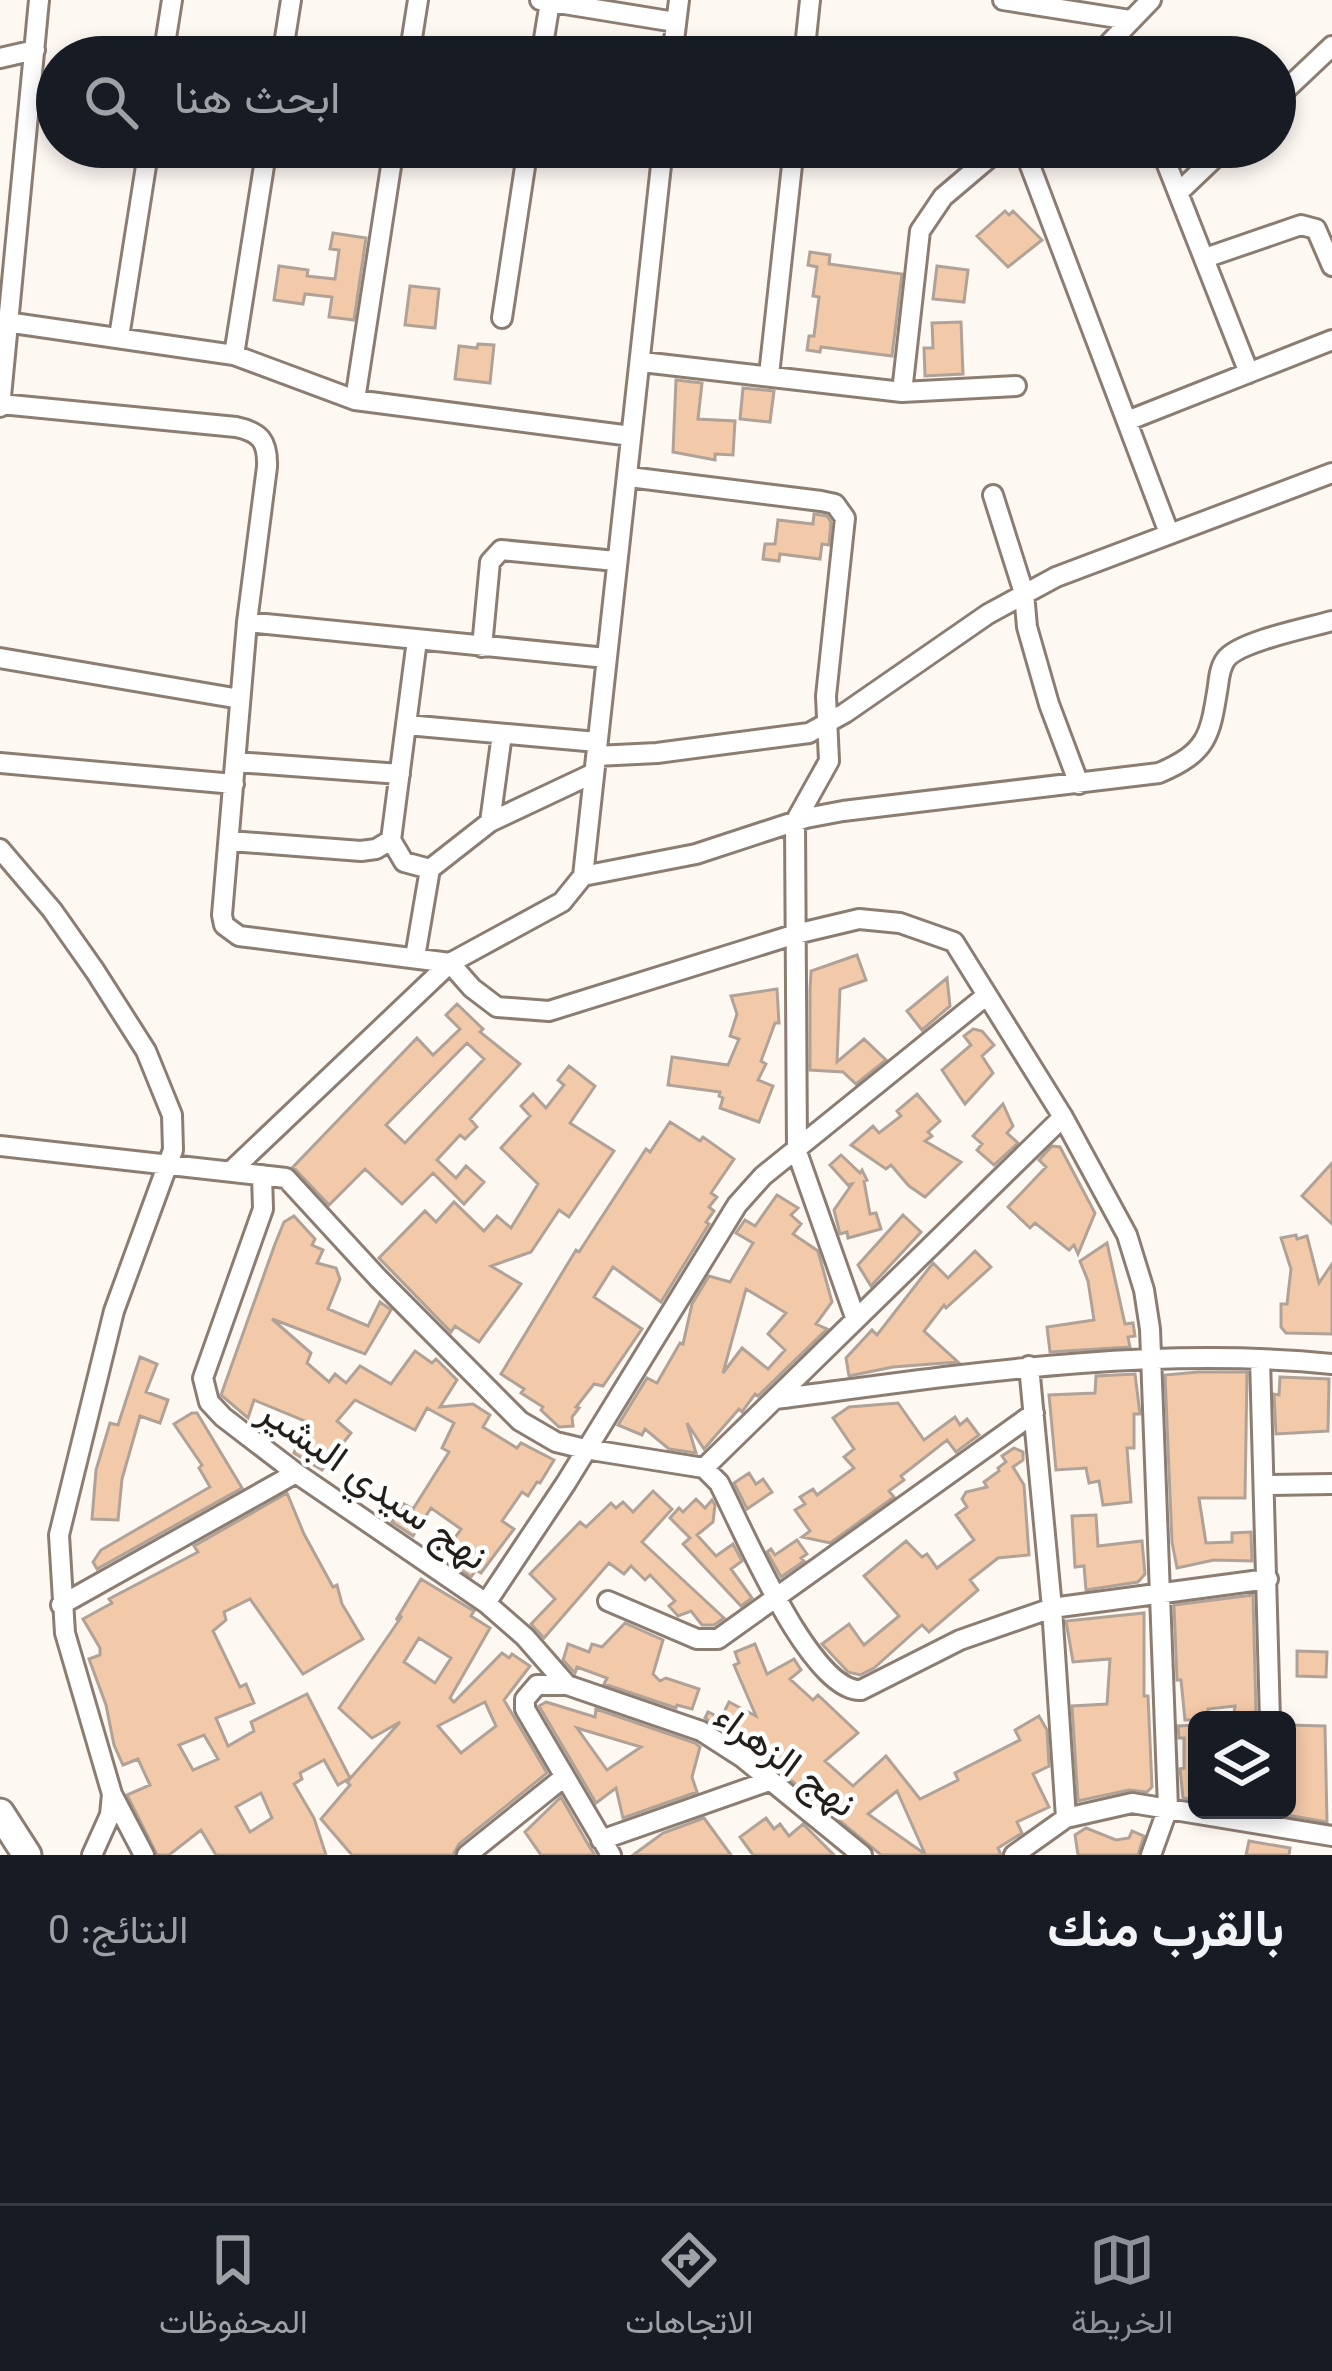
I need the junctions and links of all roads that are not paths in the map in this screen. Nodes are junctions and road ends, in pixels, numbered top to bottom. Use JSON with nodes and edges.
{"nodes":[{"id":1,"x":39,"y":0,"type":"edge"},
{"id":2,"x":172,"y":0,"type":"edge"},
{"id":3,"x":291,"y":0,"type":"edge"},
{"id":4,"x":418,"y":0,"type":"edge"},
{"id":5,"x":679,"y":0,"type":"edge"},
{"id":6,"x":810,"y":0,"type":"edge"},
{"id":7,"x":1004,"y":0,"type":"edge"},
{"id":8,"x":1150,"y":0,"type":"edge"},
{"id":9,"x":545,"y":1,"type":"edge"},
{"id":10,"x":1130,"y":20,"type":"junction"},
{"id":11,"x":675,"y":22,"type":"junction"},
{"id":12,"x":36,"y":36,"type":"edge"},
{"id":13,"x":167,"y":36,"type":"edge"},
{"id":14,"x":285,"y":36,"type":"edge"},
{"id":15,"x":412,"y":36,"type":"edge"},
{"id":16,"x":543,"y":36,"type":"edge"},
{"id":17,"x":674,"y":36,"type":"edge"},
{"id":18,"x":806,"y":36,"type":"edge"},
{"id":19,"x":1122,"y":36,"type":"edge"},
{"id":20,"x":36,"y":38,"type":"edge"},
{"id":21,"x":1332,"y":46,"type":"edge"},
{"id":22,"x":35,"y":50,"type":"junction"},
{"id":23,"x":0,"y":58,"type":"edge"},
{"id":24,"x":1296,"y":80,"type":"edge"},
{"id":25,"x":146,"y":168,"type":"edge"},
{"id":26,"x":265,"y":168,"type":"edge"},
{"id":27,"x":391,"y":168,"type":"edge"},
{"id":28,"x":525,"y":168,"type":"edge"},
{"id":29,"x":661,"y":168,"type":"edge"},
{"id":30,"x":792,"y":168,"type":"edge"},
{"id":31,"x":977,"y":168,"type":"edge"},
{"id":32,"x":1031,"y":168,"type":"edge"},
{"id":33,"x":1170,"y":168,"type":"edge"},
{"id":34,"x":1204,"y":168,"type":"edge"},
{"id":35,"x":1180,"y":191,"type":"junction"},
{"id":36,"x":1324,"y":226,"type":"edge"},
{"id":37,"x":1205,"y":258,"type":"junction"},
{"id":38,"x":1332,"y":266,"type":"edge"},
{"id":39,"x":502,"y":318,"type":"dead end"},
{"id":40,"x":6,"y":322,"type":"junction"},
{"id":41,"x":119,"y":338,"type":"junction"},
{"id":42,"x":1332,"y":340,"type":"edge"},
{"id":43,"x":234,"y":355,"type":"junction"},
{"id":44,"x":642,"y":362,"type":"junction"},
{"id":45,"x":1249,"y":373,"type":"junction"},
{"id":46,"x":769,"y":375,"type":"junction"},
{"id":47,"x":1016,"y":386,"type":"dead end"},
{"id":48,"x":902,"y":392,"type":"junction"},
{"id":49,"x":355,"y":400,"type":"junction"},
{"id":50,"x":0,"y":405,"type":"edge"},
{"id":51,"x":1126,"y":421,"type":"junction"},
{"id":52,"x":631,"y":436,"type":"junction"},
{"id":53,"x":1332,"y":473,"type":"edge"},
{"id":54,"x":628,"y":477,"type":"junction"},
{"id":55,"x":993,"y":495,"type":"dead end"},
{"id":56,"x":1169,"y":533,"type":"junction"},
{"id":57,"x":616,"y":562,"type":"junction"},
{"id":58,"x":1024,"y":593,"type":"junction"},
{"id":59,"x":1332,"y":621,"type":"edge"},
{"id":60,"x":247,"y":622,"type":"junction"},
{"id":61,"x":417,"y":640,"type":"junction"},
{"id":62,"x":482,"y":646,"type":"junction"},
{"id":63,"x":0,"y":658,"type":"edge"},
{"id":64,"x":606,"y":658,"type":"junction"},
{"id":65,"x":240,"y":699,"type":"junction"},
{"id":66,"x":827,"y":723,"type":"junction"},
{"id":67,"x":407,"y":725,"type":"junction"},
{"id":68,"x":502,"y":734,"type":"junction"},
{"id":69,"x":596,"y":757,"type":"junction"},
{"id":70,"x":236,"y":762,"type":"junction"},
{"id":71,"x":0,"y":764,"type":"edge"},
{"id":72,"x":400,"y":774,"type":"junction"},
{"id":73,"x":234,"y":784,"type":"junction"},
{"id":74,"x":1079,"y":784,"type":"junction"},
{"id":75,"x":490,"y":822,"type":"junction"},
{"id":76,"x":795,"y":822,"type":"junction"},
{"id":77,"x":391,"y":840,"type":"junction"},
{"id":78,"x":230,"y":842,"type":"junction"},
{"id":79,"x":0,"y":849,"type":"edge"},
{"id":80,"x":430,"y":869,"type":"junction"},
{"id":81,"x":583,"y":876,"type":"junction"},
{"id":82,"x":796,"y":934,"type":"junction"},
{"id":83,"x":415,"y":957,"type":"junction"},
{"id":84,"x":450,"y":963,"type":"junction"},
{"id":85,"x":987,"y":995,"type":"junction"},
{"id":86,"x":1064,"y":1117,"type":"junction"},
{"id":87,"x":0,"y":1146,"type":"edge"},
{"id":88,"x":796,"y":1152,"type":"junction"},
{"id":89,"x":166,"y":1164,"type":"junction"},
{"id":90,"x":231,"y":1172,"type":"junction"},
{"id":91,"x":262,"y":1175,"type":"junction"},
{"id":92,"x":855,"y":1317,"type":"junction"},
{"id":93,"x":1260,"y":1359,"type":"junction"},
{"id":94,"x":1148,"y":1361,"type":"junction"},
{"id":95,"x":1332,"y":1364,"type":"edge"},
{"id":96,"x":1029,"y":1366,"type":"junction"},
{"id":97,"x":776,"y":1399,"type":"junction"},
{"id":98,"x":1034,"y":1413,"type":"junction"},
{"id":99,"x":585,"y":1449,"type":"junction"},
{"id":100,"x":704,"y":1468,"type":"junction"},
{"id":101,"x":296,"y":1473,"type":"junction"},
{"id":102,"x":1264,"y":1484,"type":"junction"},
{"id":103,"x":1332,"y":1484,"type":"edge"},
{"id":104,"x":1268,"y":1579,"type":"junction"},
{"id":105,"x":1159,"y":1591,"type":"junction"},
{"id":106,"x":778,"y":1599,"type":"junction"},
{"id":107,"x":608,"y":1601,"type":"dead end"},
{"id":108,"x":486,"y":1603,"type":"junction"},
{"id":109,"x":61,"y":1605,"type":"junction"},
{"id":110,"x":1052,"y":1608,"type":"junction"},
{"id":111,"x":567,"y":1685,"type":"junction"},
{"id":112,"x":1270,"y":1711,"type":"edge"},
{"id":113,"x":562,"y":1778,"type":"junction"},
{"id":114,"x":769,"y":1781,"type":"junction"},
{"id":115,"x":112,"y":1794,"type":"junction"},
{"id":116,"x":1168,"y":1808,"type":"junction"},
{"id":117,"x":1188,"y":1810,"type":"edge"},
{"id":118,"x":0,"y":1814,"type":"edge"},
{"id":119,"x":1066,"y":1818,"type":"junction"},
{"id":120,"x":1278,"y":1819,"type":"edge"},
{"id":121,"x":1332,"y":1836,"type":"edge"},
{"id":122,"x":494,"y":1846,"type":"edge"},
{"id":123,"x":606,"y":1848,"type":"edge"},
{"id":124,"x":27,"y":1855,"type":"edge"},
{"id":125,"x":92,"y":1855,"type":"edge"},
{"id":126,"x":144,"y":1855,"type":"edge"},
{"id":127,"x":467,"y":1855,"type":"edge"},
{"id":128,"x":862,"y":1855,"type":"edge"},
{"id":129,"x":1014,"y":1855,"type":"edge"},
{"id":130,"x":1150,"y":1855,"type":"edge"}],
"edges":[{"from":1,"to":12,"type":"street"},
{"from":2,"to":13,"type":"street"},
{"from":3,"to":14,"type":"street"},
{"from":4,"to":15,"type":"street"},
{"from":5,"to":11,"type":"street"},
{"from":6,"to":18,"type":"street"},
{"from":7,"to":10,"type":"street"},
{"from":8,"to":10,"type":"street"},
{"from":9,"to":11,"type":"street"},
{"from":9,"to":16,"type":"street"},
{"from":10,"to":19,"type":"street"},
{"from":11,"to":17,"type":"street"},
{"from":20,"to":22,"type":"street"},
{"from":21,"to":24,"type":"street"},
{"from":22,"to":23,"type":"street"},
{"from":22,"to":40,"type":"street"},
{"from":25,"to":41,"type":"street"},
{"from":26,"to":43,"type":"street"},
{"from":27,"to":49,"type":"street"},
{"from":28,"to":39,"type":"street"},
{"from":29,"to":44,"type":"street"},
{"from":30,"to":46,"type":"street"},
{"from":31,"to":48,"type":"street"},
{"from":32,"to":51,"type":"street"},
{"from":33,"to":35,"type":"street"},
{"from":34,"to":35,"type":"street"},
{"from":35,"to":37,"type":"street"},
{"from":36,"to":37,"type":"street"},
{"from":36,"to":38,"type":"street"},
{"from":37,"to":45,"type":"street"},
{"from":40,"to":41,"type":"street"},
{"from":40,"to":50,"type":"street"},
{"from":41,"to":43,"type":"street"},
{"from":42,"to":45,"type":"street"},
{"from":43,"to":49,"type":"street"},
{"from":44,"to":46,"type":"street"},
{"from":44,"to":52,"type":"street"},
{"from":45,"to":51,"type":"street"},
{"from":46,"to":48,"type":"street"},
{"from":47,"to":48,"type":"street"},
{"from":49,"to":52,"type":"street"},
{"from":50,"to":60,"type":"street"},
{"from":51,"to":56,"type":"street"},
{"from":52,"to":54,"type":"street"},
{"from":53,"to":56,"type":"street"},
{"from":54,"to":57,"type":"street"},
{"from":54,"to":66,"type":"street"},
{"from":55,"to":58,"type":"street"},
{"from":56,"to":58,"type":"street"},
{"from":57,"to":62,"type":"street"},
{"from":57,"to":64,"type":"street"},
{"from":58,"to":66,"type":"street"},
{"from":58,"to":74,"type":"street"},
{"from":59,"to":74,"type":"street"},
{"from":60,"to":61,"type":"street"},
{"from":60,"to":65,"type":"street"},
{"from":61,"to":62,"type":"street"},
{"from":61,"to":67,"type":"street"},
{"from":62,"to":64,"type":"street"},
{"from":63,"to":65,"type":"street"},
{"from":64,"to":69,"type":"street"},
{"from":65,"to":70,"type":"street"},
{"from":66,"to":69,"type":"street"},
{"from":66,"to":76,"type":"street"},
{"from":67,"to":68,"type":"street"},
{"from":67,"to":72,"type":"street"},
{"from":68,"to":69,"type":"street"},
{"from":68,"to":75,"type":"street"},
{"from":69,"to":75,"type":"street"},
{"from":69,"to":81,"type":"street"},
{"from":70,"to":72,"type":"street"},
{"from":70,"to":73,"type":"street"},
{"from":71,"to":73,"type":"street"},
{"from":72,"to":77,"type":"street"},
{"from":73,"to":78,"type":"street"},
{"from":74,"to":76,"type":"street"},
{"from":75,"to":80,"type":"street"},
{"from":76,"to":81,"type":"street"},
{"from":76,"to":82,"type":"street"},
{"from":77,"to":78,"type":"street"},
{"from":77,"to":80,"type":"street"},
{"from":78,"to":83,"type":"street"},
{"from":79,"to":89,"type":"street"},
{"from":80,"to":83,"type":"street"},
{"from":81,"to":84,"type":"street"},
{"from":82,"to":84,"type":"street"},
{"from":82,"to":85,"type":"street"},
{"from":82,"to":88,"type":"street"},
{"from":83,"to":84,"type":"street"},
{"from":84,"to":90,"type":"street"},
{"from":85,"to":86,"type":"street"},
{"from":85,"to":88,"type":"street"},
{"from":86,"to":92,"type":"street"},
{"from":86,"to":94,"type":"street"},
{"from":87,"to":89,"type":"street"},
{"from":88,"to":92,"type":"street"},
{"from":88,"to":99,"type":"street"},
{"from":89,"to":90,"type":"street"},
{"from":89,"to":109,"type":"street"},
{"from":90,"to":91,"type":"street"},
{"from":91,"to":99,"type":"street"},
{"from":91,"to":101,"type":"street","name":"نهج سيدي البشير"},
{"from":92,"to":97,"type":"street"},
{"from":93,"to":94,"type":"street"},
{"from":93,"to":95,"type":"street"},
{"from":93,"to":102,"type":"street"},
{"from":94,"to":96,"type":"street"},
{"from":94,"to":105,"type":"street"},
{"from":96,"to":97,"type":"street"},
{"from":96,"to":98,"type":"street"},
{"from":97,"to":100,"type":"street"},
{"from":98,"to":106,"type":"street"},
{"from":98,"to":110,"type":"street"},
{"from":99,"to":100,"type":"street"},
{"from":99,"to":108,"type":"street"},
{"from":100,"to":106,"type":"street"},
{"from":101,"to":108,"type":"street","name":"نهج سيدي البشير"},
{"from":101,"to":109,"type":"street"},
{"from":102,"to":103,"type":"street"},
{"from":102,"to":104,"type":"street"},
{"from":104,"to":105,"type":"street"},
{"from":104,"to":112,"type":"street"},
{"from":105,"to":110,"type":"street"},
{"from":105,"to":116,"type":"street"},
{"from":106,"to":107,"type":"street"},
{"from":106,"to":110,"type":"street"},
{"from":108,"to":111,"type":"street","name":"نهج سيدي البشير"},
{"from":109,"to":115,"type":"street"},
{"from":110,"to":119,"type":"street"},
{"from":111,"to":113,"type":"street","name":"نهج الزهراء"},
{"from":111,"to":114,"type":"street","name":"نهج الزهراء"},
{"from":113,"to":122,"type":"street"},
{"from":113,"to":123,"type":"street"},
{"from":114,"to":123,"type":"street"},
{"from":114,"to":128,"type":"street","name":"نهج الزهراء"},
{"from":115,"to":125,"type":"street"},
{"from":115,"to":126,"type":"street"},
{"from":116,"to":117,"type":"street"},
{"from":116,"to":119,"type":"street"},
{"from":116,"to":130,"type":"street"},
{"from":118,"to":124,"type":"main road"},
{"from":119,"to":129,"type":"street"},
{"from":120,"to":121,"type":"street"},
{"from":122,"to":127,"type":"street"}]}
